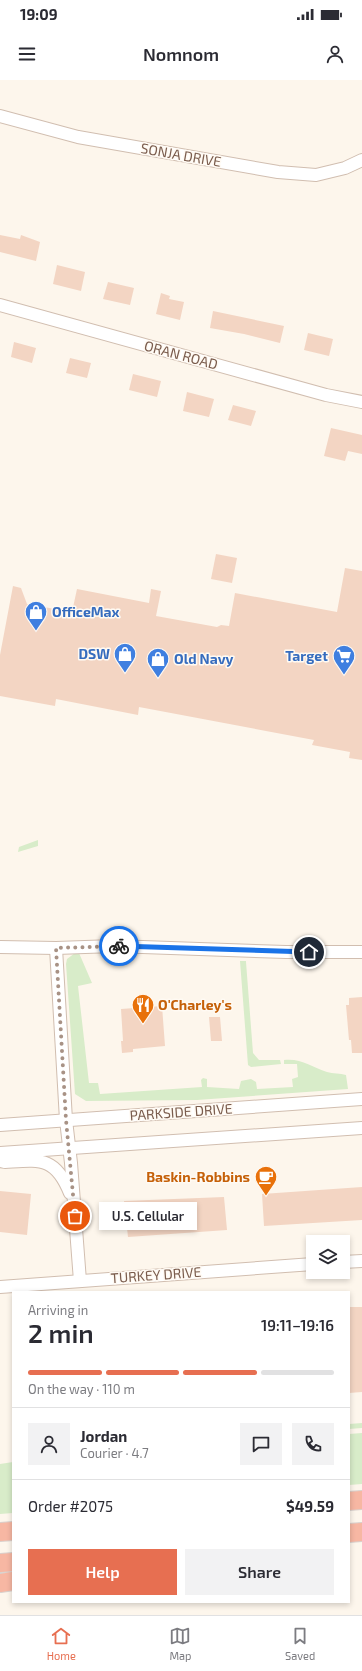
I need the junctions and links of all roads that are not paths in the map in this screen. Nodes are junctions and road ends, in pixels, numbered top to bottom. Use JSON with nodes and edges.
{"nodes":[{"id":1,"x":0,"y":116,"type":"edge"},
{"id":2,"x":362,"y":160,"type":"edge"},
{"id":3,"x":0,"y":305,"type":"edge"},
{"id":4,"x":362,"y":402,"type":"edge"},
{"id":5,"x":0,"y":947,"type":"edge"},
{"id":6,"x":56,"y":948,"type":"junction"},
{"id":7,"x":362,"y":952,"type":"edge"},
{"id":8,"x":362,"y":1099,"type":"edge"},
{"id":9,"x":66,"y":1120,"type":"junction"},
{"id":10,"x":0,"y":1125,"type":"edge"},
{"id":11,"x":362,"y":1128,"type":"edge"},
{"id":12,"x":339,"y":1130,"type":"junction"},
{"id":13,"x":362,"y":1133,"type":"edge"},
{"id":14,"x":69,"y":1149,"type":"junction"},
{"id":15,"x":0,"y":1153,"type":"edge"},
{"id":16,"x":0,"y":1161,"type":"edge"},
{"id":17,"x":74,"y":1201,"type":"junction"},
{"id":18,"x":362,"y":1261,"type":"edge"},
{"id":19,"x":350,"y":1262,"type":"edge"},
{"id":20,"x":306,"y":1265,"type":"edge"},
{"id":21,"x":80,"y":1281,"type":"junction"},
{"id":22,"x":0,"y":1287,"type":"edge"},
{"id":23,"x":362,"y":1500,"type":"edge"},
{"id":24,"x":350,"y":1501,"type":"edge"},
{"id":25,"x":0,"y":1526,"type":"edge"},
{"id":26,"x":12,"y":1526,"type":"edge"},
{"id":27,"x":12,"y":1531,"type":"edge"},
{"id":28,"x":0,"y":1532,"type":"edge"},
{"id":29,"x":362,"y":1532,"type":"edge"},
{"id":30,"x":350,"y":1533,"type":"edge"},
{"id":31,"x":12,"y":1562,"type":"edge"},
{"id":32,"x":0,"y":1563,"type":"edge"},
{"id":33,"x":12,"y":1581,"type":"edge"},
{"id":34,"x":0,"y":1583,"type":"edge"}],
"edges":[{"from":1,"to":2,"type":"street","name":"SONJA DRIVE"},
{"from":3,"to":4,"type":"street","name":"ORAN ROAD"},
{"from":5,"to":6,"type":"street"},
{"from":6,"to":7,"type":"street"},
{"from":6,"to":9,"type":"street"},
{"from":8,"to":9,"type":"street","name":"PARKSIDE DRIVE"},
{"from":9,"to":10,"type":"street","name":"PARKSIDE DRIVE"},
{"from":9,"to":14,"type":"street"},
{"from":11,"to":12,"type":"street","name":"PARKSIDE DRIVE"},
{"from":12,"to":13,"type":"street"},
{"from":12,"to":14,"type":"street","name":"PARKSIDE DRIVE"},
{"from":14,"to":15,"type":"street","name":"PARKSIDE DRIVE"},
{"from":14,"to":17,"type":"street"},
{"from":16,"to":17,"type":"street"},
{"from":17,"to":21,"type":"street"},
{"from":18,"to":19,"type":"street"},
{"from":20,"to":21,"type":"street","name":"TURKEY DRIVE"},
{"from":21,"to":22,"type":"street","name":"TURKEY DRIVE"},
{"from":23,"to":24,"type":"highway"},
{"from":25,"to":26,"type":"highway"},
{"from":27,"to":28,"type":"highway"},
{"from":29,"to":30,"type":"highway"},
{"from":31,"to":32,"type":"highway"},
{"from":33,"to":34,"type":"highway"}]}
